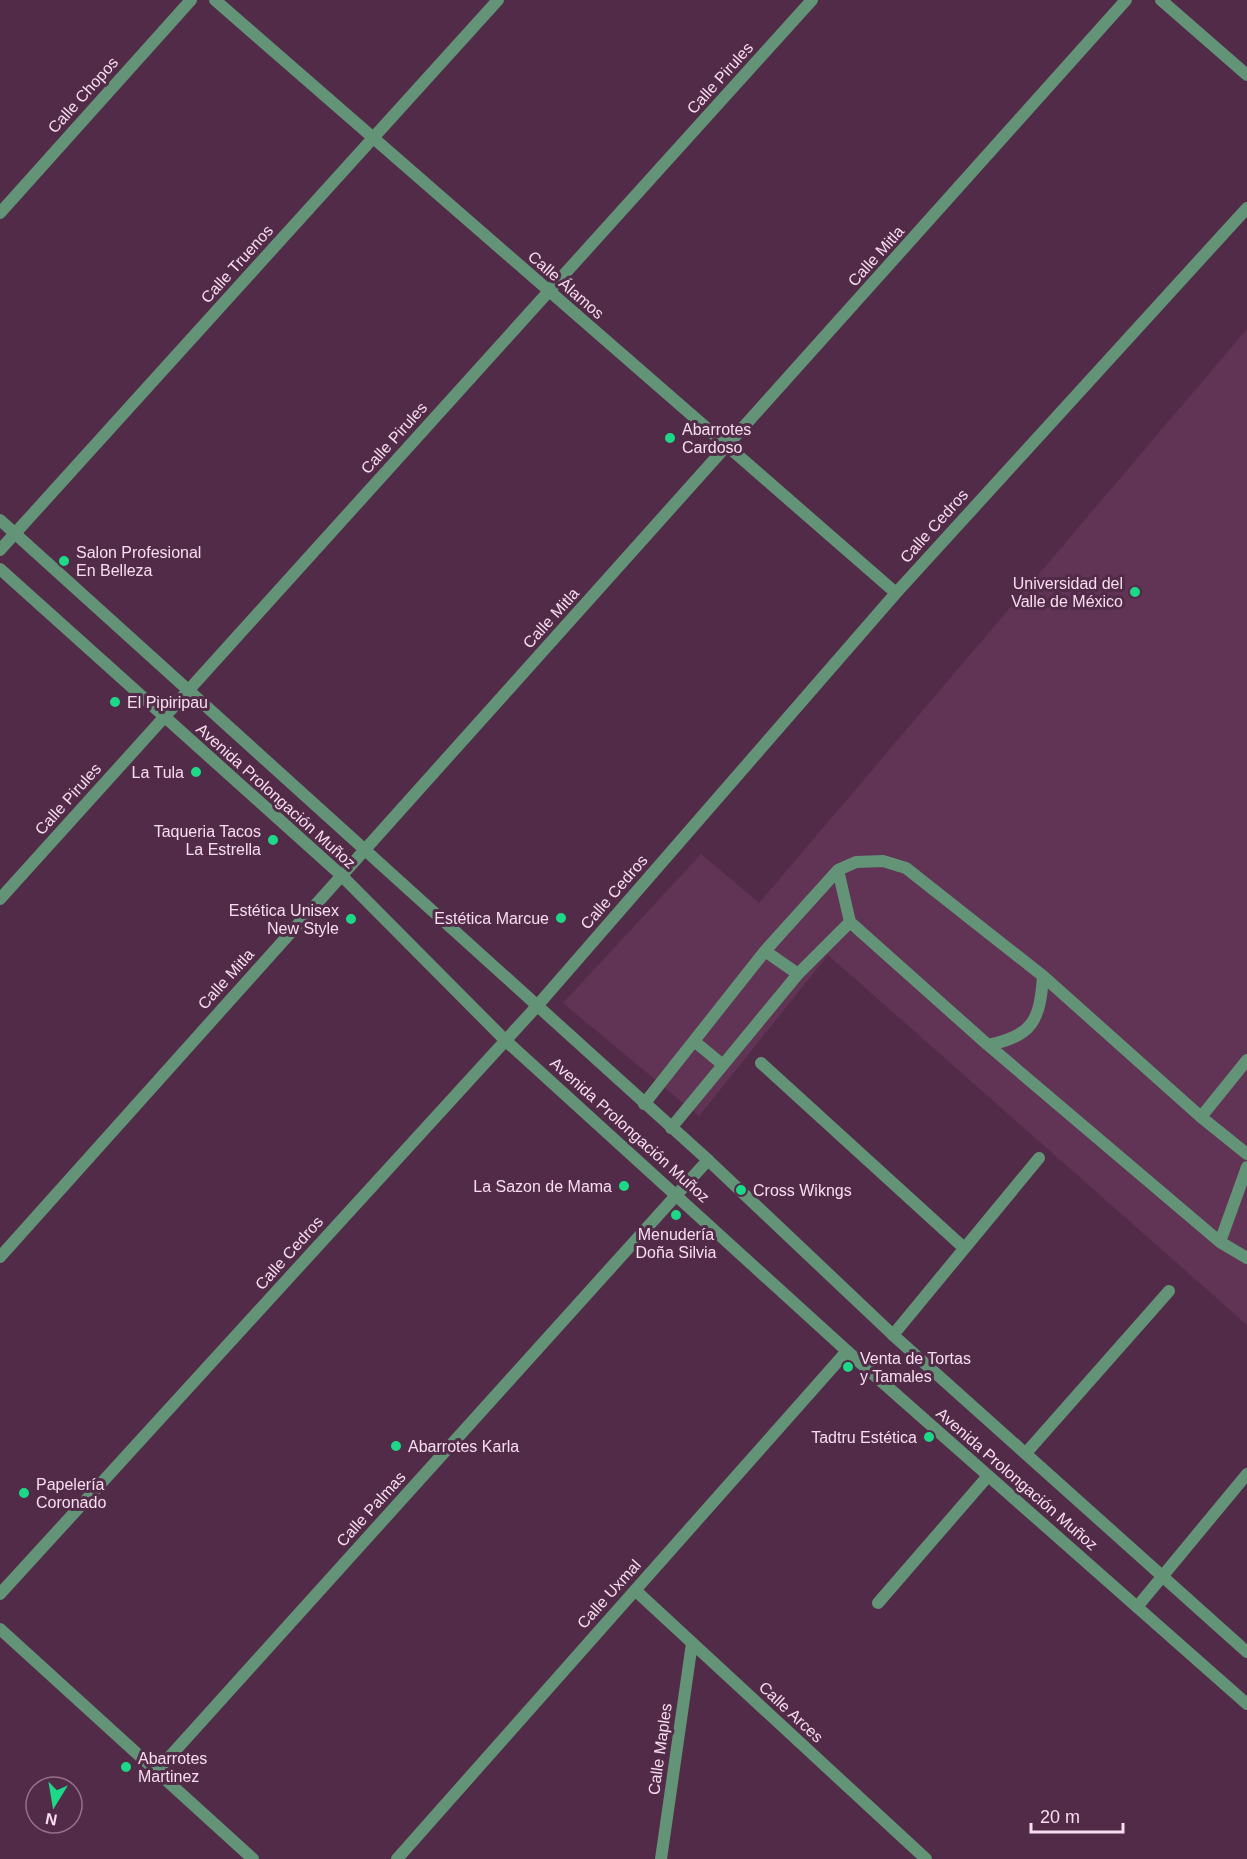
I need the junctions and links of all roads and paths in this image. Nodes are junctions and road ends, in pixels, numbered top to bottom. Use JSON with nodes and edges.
{"nodes":[{"id":1,"x":191,"y":0,"type":"edge"},
{"id":2,"x":215,"y":0,"type":"edge"},
{"id":3,"x":498,"y":0,"type":"edge"},
{"id":4,"x":812,"y":0,"type":"edge"},
{"id":5,"x":1126,"y":0,"type":"edge"},
{"id":6,"x":1161,"y":0,"type":"edge"},
{"id":7,"x":1247,"y":75,"type":"edge"},
{"id":8,"x":372,"y":139,"type":"junction"},
{"id":9,"x":1247,"y":208,"type":"edge"},
{"id":10,"x":0,"y":213,"type":"edge"},
{"id":11,"x":549,"y":292,"type":"junction"},
{"id":12,"x":727,"y":446,"type":"junction"},
{"id":13,"x":0,"y":520,"type":"edge"},
{"id":14,"x":15,"y":534,"type":"junction"},
{"id":15,"x":0,"y":550,"type":"edge"},
{"id":16,"x":0,"y":569,"type":"edge"},
{"id":17,"x":896,"y":593,"type":"junction"},
{"id":18,"x":188,"y":691,"type":"junction"},
{"id":19,"x":163,"y":717,"type":"junction"},
{"id":20,"x":365,"y":851,"type":"junction"},
{"id":21,"x":838,"y":870,"type":"junction"},
{"id":22,"x":341,"y":875,"type":"junction"},
{"id":23,"x":0,"y":898,"type":"edge"},
{"id":24,"x":850,"y":922,"type":"junction"},
{"id":25,"x":765,"y":951,"type":"junction"},
{"id":26,"x":798,"y":974,"type":"junction"},
{"id":27,"x":1043,"y":976,"type":"junction"},
{"id":28,"x":537,"y":1006,"type":"junction"},
{"id":29,"x":505,"y":1040,"type":"junction"},
{"id":30,"x":694,"y":1041,"type":"junction"},
{"id":31,"x":988,"y":1045,"type":"junction"},
{"id":32,"x":1247,"y":1060,"type":"edge"},
{"id":33,"x":761,"y":1063,"type":"dead end"},
{"id":34,"x":723,"y":1065,"type":"junction"},
{"id":35,"x":644,"y":1104,"type":"junction"},
{"id":36,"x":1201,"y":1117,"type":"junction"},
{"id":37,"x":671,"y":1128,"type":"junction"},
{"id":38,"x":1247,"y":1155,"type":"edge"},
{"id":39,"x":1039,"y":1158,"type":"dead end"},
{"id":40,"x":708,"y":1161,"type":"junction"},
{"id":41,"x":1247,"y":1167,"type":"edge"},
{"id":42,"x":678,"y":1195,"type":"junction"},
{"id":43,"x":1220,"y":1242,"type":"junction"},
{"id":44,"x":963,"y":1247,"type":"junction"},
{"id":45,"x":0,"y":1257,"type":"edge"},
{"id":46,"x":1247,"y":1258,"type":"edge"},
{"id":47,"x":1169,"y":1291,"type":"dead end"},
{"id":48,"x":893,"y":1335,"type":"junction"},
{"id":49,"x":847,"y":1351,"type":"junction"},
{"id":50,"x":1026,"y":1453,"type":"junction"},
{"id":51,"x":1247,"y":1474,"type":"edge"},
{"id":52,"x":988,"y":1476,"type":"junction"},
{"id":53,"x":1162,"y":1577,"type":"junction"},
{"id":54,"x":635,"y":1590,"type":"junction"},
{"id":55,"x":0,"y":1594,"type":"edge"},
{"id":56,"x":878,"y":1603,"type":"dead end"},
{"id":57,"x":1137,"y":1607,"type":"junction"},
{"id":58,"x":0,"y":1629,"type":"edge"},
{"id":59,"x":692,"y":1643,"type":"junction"},
{"id":60,"x":1247,"y":1652,"type":"edge"},
{"id":61,"x":1247,"y":1704,"type":"edge"},
{"id":62,"x":155,"y":1773,"type":"junction"},
{"id":63,"x":253,"y":1859,"type":"edge"},
{"id":64,"x":397,"y":1859,"type":"edge"},
{"id":65,"x":661,"y":1859,"type":"edge"},
{"id":66,"x":926,"y":1859,"type":"edge"}],
"edges":[{"from":1,"to":10,"type":"street","name":"Calle Chopos"},
{"from":2,"to":8,"type":"street","name":"Calle Álamos"},
{"from":3,"to":8,"type":"street","name":"Calle Truenos"},
{"from":4,"to":11,"type":"street","name":"Calle Pirules"},
{"from":5,"to":12,"type":"street","name":"Calle Mitla"},
{"from":6,"to":7,"type":"street"},
{"from":8,"to":11,"type":"street","name":"Calle Álamos"},
{"from":8,"to":14,"type":"street","name":"Calle Truenos"},
{"from":9,"to":17,"type":"street","name":"Calle Cedros"},
{"from":11,"to":12,"type":"street","name":"Calle Álamos"},
{"from":11,"to":18,"type":"street","name":"Calle Pirules"},
{"from":12,"to":17,"type":"street","name":"Calle Álamos"},
{"from":12,"to":20,"type":"street","name":"Calle Mitla"},
{"from":13,"to":14,"type":"street","name":"Avenida Prolongación Muñoz"},
{"from":14,"to":15,"type":"street","name":"Calle Truenos"},
{"from":14,"to":18,"type":"street","name":"Avenida Prolongación Muñoz"},
{"from":16,"to":19,"type":"street","name":"Avenida Prolongación Muñoz"},
{"from":17,"to":28,"type":"street","name":"Calle Cedros"},
{"from":18,"to":19,"type":"street","name":"Calle Pirules"},
{"from":18,"to":20,"type":"street","name":"Avenida Prolongación Muñoz"},
{"from":19,"to":22,"type":"street","name":"Avenida Prolongación Muñoz"},
{"from":19,"to":23,"type":"street","name":"Calle Pirules"},
{"from":20,"to":22,"type":"street","name":"Calle Mitla"},
{"from":20,"to":28,"type":"street","name":"Avenida Prolongación Muñoz"},
{"from":21,"to":24,"type":"street"},
{"from":21,"to":25,"type":"street"},
{"from":21,"to":27,"type":"street"},
{"from":22,"to":29,"type":"street","name":"Avenida Prolongación Muñoz"},
{"from":22,"to":45,"type":"street","name":"Calle Mitla"},
{"from":24,"to":26,"type":"street"},
{"from":24,"to":31,"type":"street"},
{"from":25,"to":26,"type":"street"},
{"from":25,"to":30,"type":"street"},
{"from":26,"to":34,"type":"street"},
{"from":27,"to":31,"type":"street"},
{"from":27,"to":36,"type":"street"},
{"from":28,"to":29,"type":"street","name":"Calle Cedros"},
{"from":28,"to":35,"type":"street","name":"Avenida Prolongación Muñoz"},
{"from":29,"to":42,"type":"street","name":"Avenida Prolongación Muñoz"},
{"from":29,"to":55,"type":"street","name":"Calle Cedros"},
{"from":30,"to":34,"type":"street"},
{"from":30,"to":35,"type":"street"},
{"from":31,"to":43,"type":"street"},
{"from":32,"to":36,"type":"street"},
{"from":33,"to":44,"type":"street"},
{"from":34,"to":37,"type":"street"},
{"from":35,"to":37,"type":"street","name":"Avenida Prolongación Muñoz"},
{"from":36,"to":38,"type":"street"},
{"from":37,"to":40,"type":"street","name":"Avenida Prolongación Muñoz"},
{"from":39,"to":44,"type":"street"},
{"from":40,"to":42,"type":"street","name":"Calle Palmas"},
{"from":40,"to":48,"type":"street","name":"Avenida Prolongación Muñoz"},
{"from":41,"to":43,"type":"street"},
{"from":42,"to":49,"type":"street","name":"Avenida Prolongación Muñoz"},
{"from":42,"to":62,"type":"street","name":"Calle Palmas"},
{"from":43,"to":46,"type":"street"},
{"from":44,"to":48,"type":"street"},
{"from":47,"to":50,"type":"street"},
{"from":48,"to":50,"type":"street","name":"Avenida Prolongación Muñoz"},
{"from":49,"to":52,"type":"street","name":"Avenida Prolongación Muñoz"},
{"from":49,"to":54,"type":"street","name":"Calle Uxmal"},
{"from":50,"to":53,"type":"street","name":"Avenida Prolongación Muñoz"},
{"from":51,"to":53,"type":"street"},
{"from":52,"to":56,"type":"street"},
{"from":52,"to":57,"type":"street","name":"Avenida Prolongación Muñoz"},
{"from":53,"to":57,"type":"street"},
{"from":53,"to":60,"type":"street","name":"Avenida Prolongación Muñoz"},
{"from":54,"to":59,"type":"street","name":"Calle Arces"},
{"from":54,"to":64,"type":"street","name":"Calle Uxmal"},
{"from":57,"to":61,"type":"street","name":"Avenida Prolongación Muñoz"},
{"from":58,"to":62,"type":"street"},
{"from":59,"to":65,"type":"street","name":"Calle Maples"},
{"from":59,"to":66,"type":"street","name":"Calle Arces"},
{"from":62,"to":63,"type":"street"}]}
